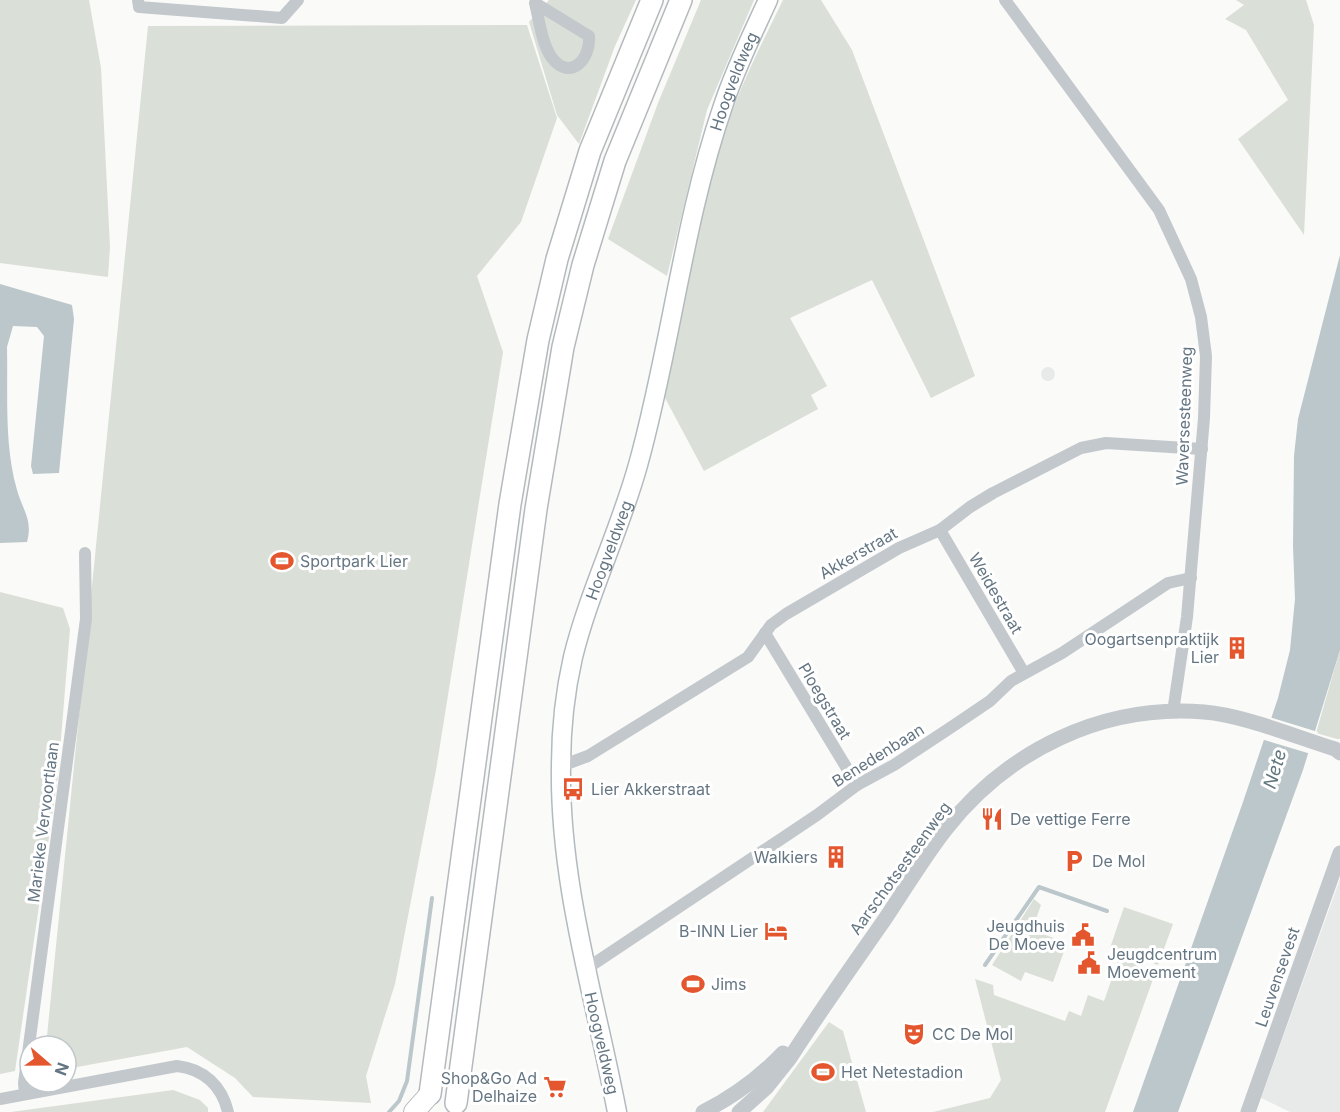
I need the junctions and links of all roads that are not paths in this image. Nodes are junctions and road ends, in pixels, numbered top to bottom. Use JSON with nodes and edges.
{"nodes":[{"id":1,"x":138,"y":0,"type":"edge"},
{"id":2,"x":298,"y":0,"type":"edge"},
{"id":3,"x":652,"y":0,"type":"edge"},
{"id":4,"x":681,"y":0,"type":"edge"},
{"id":5,"x":768,"y":0,"type":"edge"},
{"id":6,"x":1005,"y":0,"type":"edge"},
{"id":7,"x":535,"y":2,"type":"edge"},
{"id":8,"x":1202,"y":449,"type":"junction"},
{"id":9,"x":940,"y":530,"type":"junction"},
{"id":10,"x":86,"y":553,"type":"dead end"},
{"id":11,"x":1191,"y":578,"type":"junction"},
{"id":12,"x":765,"y":633,"type":"junction"},
{"id":13,"x":1024,"y":673,"type":"junction"},
{"id":14,"x":1173,"y":712,"type":"junction"},
{"id":15,"x":1340,"y":753,"type":"edge"},
{"id":16,"x":561,"y":766,"type":"junction"},
{"id":17,"x":857,"y":785,"type":"junction"},
{"id":18,"x":1340,"y":853,"type":"edge"},
{"id":19,"x":586,"y":969,"type":"junction"},
{"id":20,"x":814,"y":1020,"type":"junction"},
{"id":21,"x":31,"y":1034,"type":"edge"},
{"id":22,"x":78,"y":1084,"type":"edge"},
{"id":23,"x":25,"y":1094,"type":"edge"},
{"id":24,"x":0,"y":1099,"type":"edge"},
{"id":25,"x":429,"y":1103,"type":"edge"},
{"id":26,"x":614,"y":1108,"type":"edge"},
{"id":27,"x":457,"y":1109,"type":"edge"},
{"id":28,"x":228,"y":1112,"type":"edge"},
{"id":29,"x":414,"y":1112,"type":"edge"},
{"id":30,"x":704,"y":1112,"type":"edge"},
{"id":31,"x":739,"y":1112,"type":"edge"},
{"id":32,"x":1248,"y":1112,"type":"edge"}],
"edges":[{"from":1,"to":2,"type":"street"},
{"from":3,"to":25,"type":"highway"},
{"from":4,"to":27,"type":"highway"},
{"from":5,"to":16,"type":"main road","name":"Hoogveldweg"},
{"from":6,"to":8,"type":"street","name":"Waversesteenweg"},
{"from":7,"to":7,"type":"street"},
{"from":8,"to":9,"type":"street","name":"Akkerstraat"},
{"from":8,"to":11,"type":"street","name":"Waversesteenweg"},
{"from":9,"to":12,"type":"street","name":"Akkerstraat"},
{"from":9,"to":13,"type":"street","name":"Weidestraat"},
{"from":10,"to":21,"type":"street","name":"Marieke Vervoortlaan"},
{"from":11,"to":13,"type":"street","name":"Benedenbaan"},
{"from":11,"to":14,"type":"street","name":"Waversesteenweg"},
{"from":12,"to":16,"type":"street","name":"Akkerstraat"},
{"from":12,"to":17,"type":"street","name":"Ploegstraat"},
{"from":13,"to":17,"type":"street","name":"Benedenbaan"},
{"from":14,"to":15,"type":"street","name":"Aarschotsesteenweg"},
{"from":14,"to":20,"type":"street","name":"Aarschotsesteenweg"},
{"from":16,"to":19,"type":"main road","name":"Hoogveldweg"},
{"from":17,"to":19,"type":"street","name":"Benedenbaan"},
{"from":18,"to":32,"type":"street","name":"Leuvensevest"},
{"from":19,"to":26,"type":"main road","name":"Hoogveldweg"},
{"from":20,"to":30,"type":"street","name":"Aarschotsesteenweg"},
{"from":20,"to":31,"type":"street","name":"Aarschotsesteenweg"},
{"from":22,"to":28,"type":"street"},
{"from":23,"to":24,"type":"street"},
{"from":25,"to":29,"type":"main road"}]}
